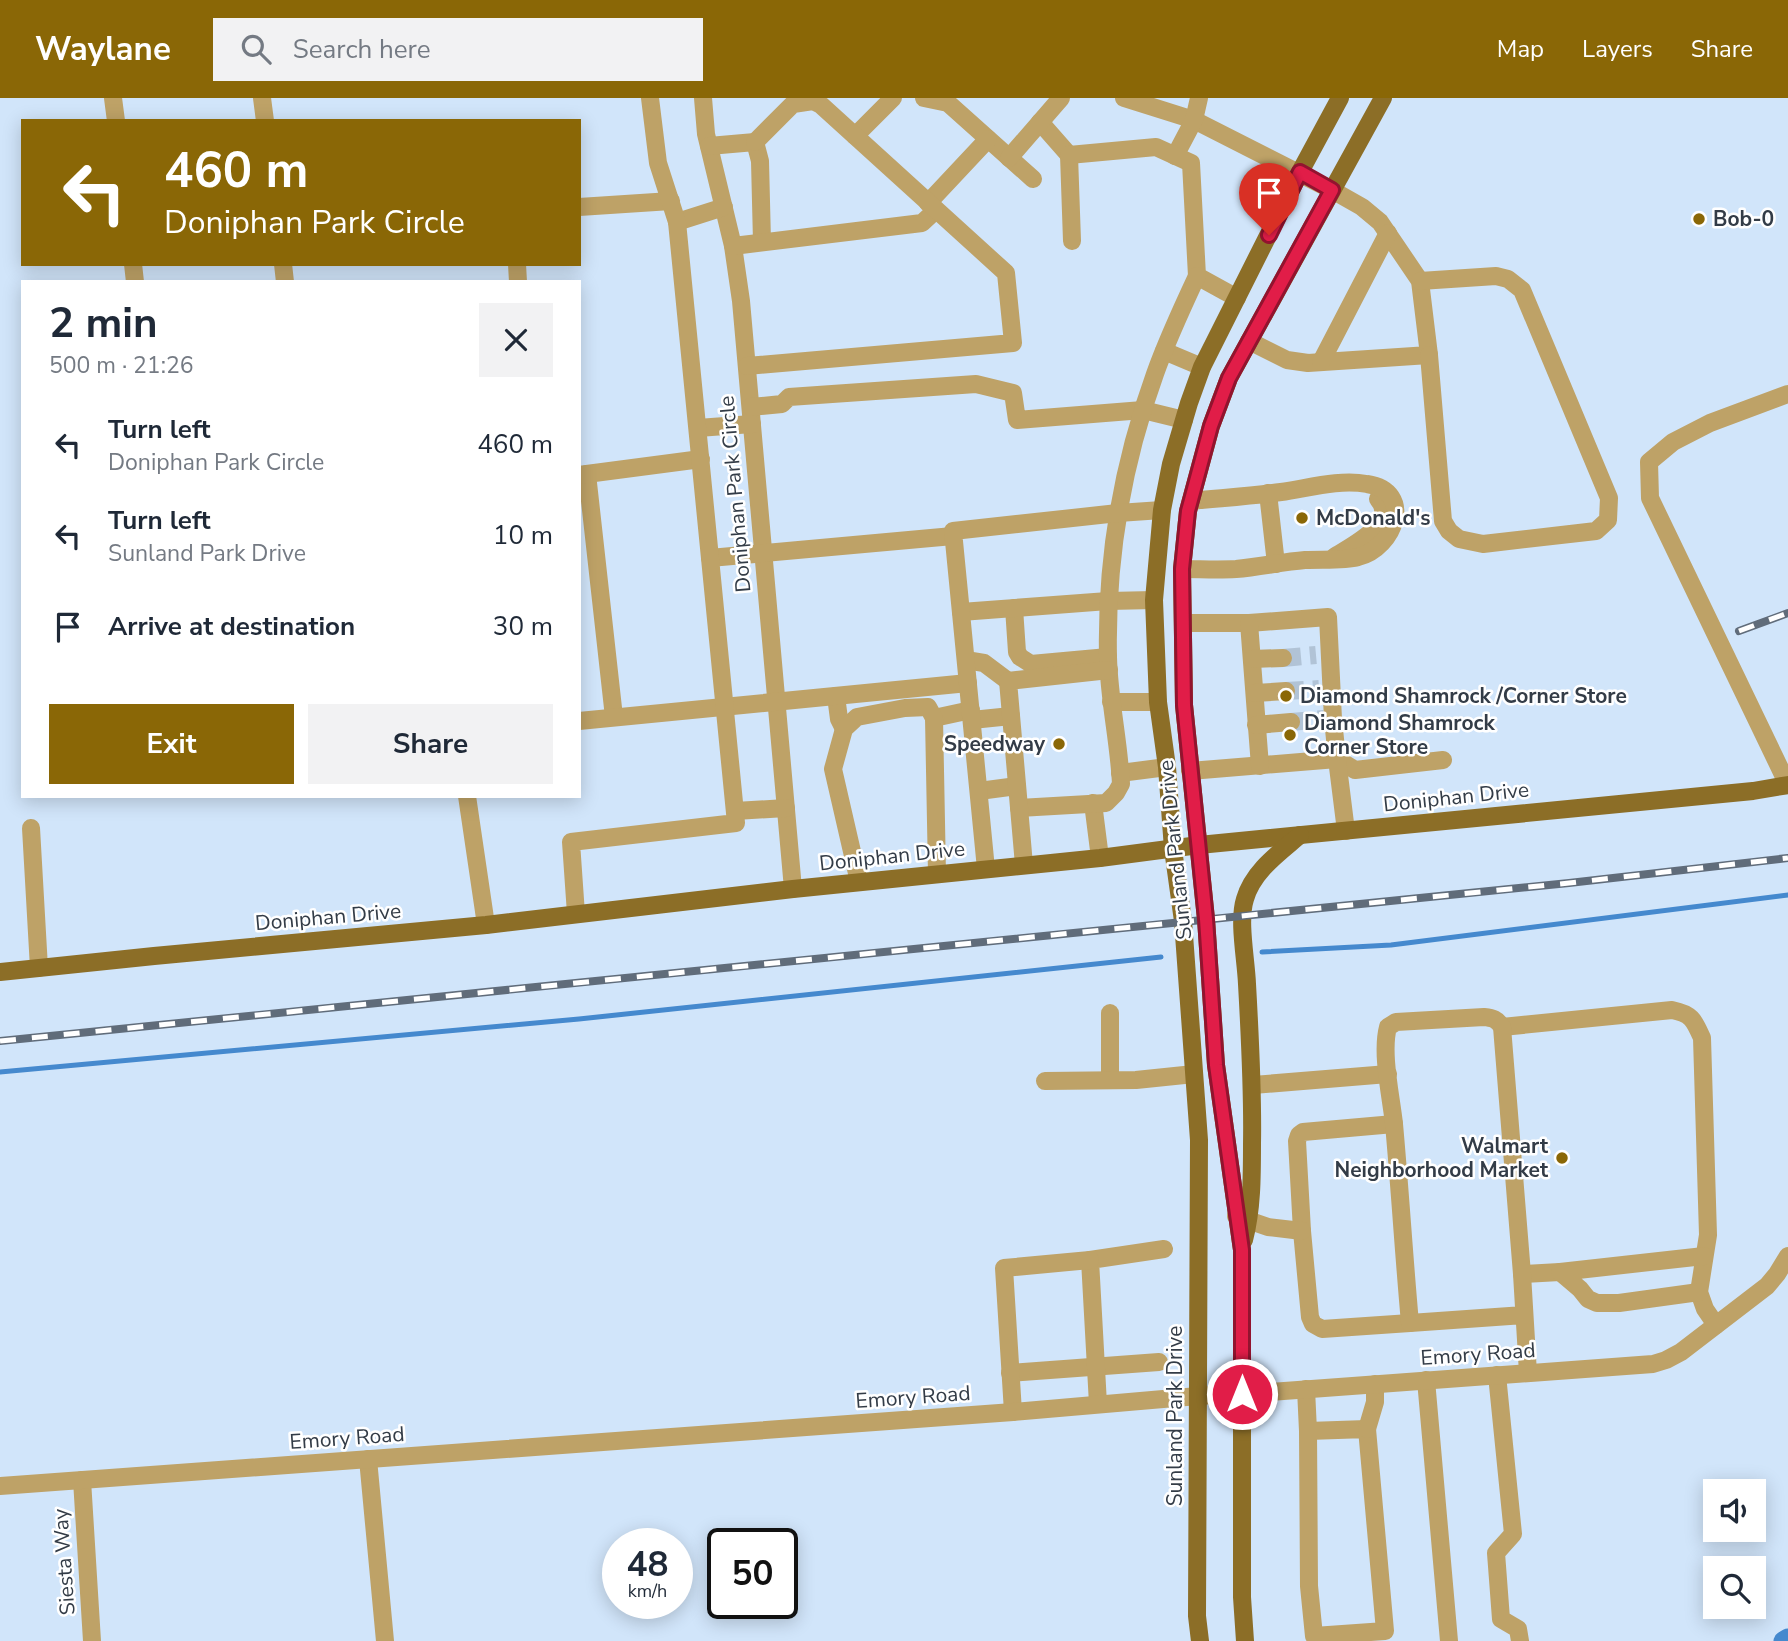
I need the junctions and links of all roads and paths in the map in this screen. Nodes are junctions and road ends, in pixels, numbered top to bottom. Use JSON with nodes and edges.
{"nodes":[{"id":1,"x":113,"y":98,"type":"edge"},
{"id":2,"x":262,"y":98,"type":"edge"},
{"id":3,"x":650,"y":98,"type":"edge"},
{"id":4,"x":703,"y":98,"type":"edge"},
{"id":5,"x":893,"y":98,"type":"edge"},
{"id":6,"x":924,"y":98,"type":"edge"},
{"id":7,"x":1061,"y":98,"type":"edge"},
{"id":8,"x":1124,"y":98,"type":"edge"},
{"id":9,"x":1199,"y":98,"type":"edge"},
{"id":10,"x":1340,"y":98,"type":"edge"},
{"id":11,"x":1383,"y":98,"type":"edge"},
{"id":12,"x":116,"y":119,"type":"edge"},
{"id":13,"x":265,"y":119,"type":"edge"},
{"id":14,"x":1194,"y":120,"type":"junction"},
{"id":15,"x":1040,"y":122,"type":"junction"},
{"id":16,"x":855,"y":136,"type":"junction"},
{"id":17,"x":988,"y":139,"type":"junction"},
{"id":18,"x":755,"y":142,"type":"junction"},
{"id":19,"x":709,"y":146,"type":"junction"},
{"id":20,"x":1069,"y":155,"type":"junction"},
{"id":21,"x":1175,"y":156,"type":"junction"},
{"id":22,"x":1009,"y":158,"type":"junction"},
{"id":23,"x":1300,"y":172,"type":"junction"},
{"id":24,"x":1032,"y":179,"type":"dead end"},
{"id":25,"x":1332,"y":190,"type":"junction"},
{"id":26,"x":671,"y":201,"type":"junction"},
{"id":27,"x":581,"y":207,"type":"edge"},
{"id":28,"x":724,"y":207,"type":"junction"},
{"id":29,"x":932,"y":207,"type":"junction"},
{"id":30,"x":677,"y":222,"type":"junction"},
{"id":31,"x":1388,"y":233,"type":"junction"},
{"id":32,"x":1072,"y":241,"type":"dead end"},
{"id":33,"x":762,"y":242,"type":"junction"},
{"id":34,"x":733,"y":246,"type":"junction"},
{"id":35,"x":1197,"y":276,"type":"junction"},
{"id":36,"x":1420,"y":281,"type":"junction"},
{"id":37,"x":1237,"y":298,"type":"junction"},
{"id":38,"x":1249,"y":341,"type":"junction"},
{"id":39,"x":1164,"y":351,"type":"junction"},
{"id":40,"x":1429,"y":355,"type":"junction"},
{"id":41,"x":1321,"y":362,"type":"junction"},
{"id":42,"x":747,"y":366,"type":"junction"},
{"id":43,"x":1202,"y":368,"type":"junction"},
{"id":44,"x":1788,"y":394,"type":"edge"},
{"id":45,"x":1143,"y":410,"type":"junction"},
{"id":46,"x":751,"y":416,"type":"junction"},
{"id":47,"x":1184,"y":420,"type":"junction"},
{"id":48,"x":698,"y":428,"type":"junction"},
{"id":49,"x":701,"y":459,"type":"junction"},
{"id":50,"x":583,"y":474,"type":"edge"},
{"id":51,"x":1268,"y":493,"type":"junction"},
{"id":52,"x":1191,"y":502,"type":"junction"},
{"id":53,"x":1161,"y":510,"type":"junction"},
{"id":54,"x":1118,"y":513,"type":"junction"},
{"id":55,"x":953,"y":536,"type":"junction"},
{"id":56,"x":764,"y":554,"type":"junction"},
{"id":57,"x":710,"y":558,"type":"junction"},
{"id":58,"x":1276,"y":564,"type":"junction"},
{"id":59,"x":1182,"y":569,"type":"junction"},
{"id":60,"x":1154,"y":600,"type":"junction"},
{"id":61,"x":1108,"y":601,"type":"junction"},
{"id":62,"x":1014,"y":608,"type":"junction"},
{"id":63,"x":961,"y":612,"type":"junction"},
{"id":64,"x":1183,"y":623,"type":"junction"},
{"id":65,"x":1249,"y":623,"type":"junction"},
{"id":66,"x":1283,"y":658,"type":"tunnel mouth"},
{"id":67,"x":1252,"y":659,"type":"junction"},
{"id":68,"x":966,"y":660,"type":"junction"},
{"id":69,"x":1109,"y":664,"type":"junction"},
{"id":70,"x":1008,"y":681,"type":"junction"},
{"id":71,"x":968,"y":683,"type":"junction"},
{"id":72,"x":926,"y":687,"type":"junction"},
{"id":73,"x":1286,"y":691,"type":"tunnel mouth"},
{"id":74,"x":1255,"y":693,"type":"junction"},
{"id":75,"x":836,"y":696,"type":"junction"},
{"id":76,"x":776,"y":702,"type":"junction"},
{"id":77,"x":1111,"y":702,"type":"junction"},
{"id":78,"x":1158,"y":702,"type":"junction"},
{"id":79,"x":725,"y":707,"type":"junction"},
{"id":80,"x":931,"y":713,"type":"junction"},
{"id":81,"x":971,"y":715,"type":"junction"},
{"id":82,"x":1011,"y":716,"type":"junction"},
{"id":83,"x":614,"y":717,"type":"junction"},
{"id":84,"x":581,"y":720,"type":"edge"},
{"id":85,"x":1291,"y":722,"type":"tunnel mouth"},
{"id":86,"x":1256,"y":725,"type":"junction"},
{"id":87,"x":844,"y":729,"type":"junction"},
{"id":88,"x":1337,"y":759,"type":"junction"},
{"id":89,"x":1443,"y":760,"type":"dead end"},
{"id":90,"x":1260,"y":766,"type":"junction"},
{"id":91,"x":1167,"y":767,"type":"junction"},
{"id":92,"x":1189,"y":771,"type":"junction"},
{"id":93,"x":1120,"y":773,"type":"junction"},
{"id":94,"x":1788,"y":785,"type":"edge"},
{"id":95,"x":1017,"y":786,"type":"junction"},
{"id":96,"x":979,"y":791,"type":"junction"},
{"id":97,"x":467,"y":798,"type":"edge"},
{"id":98,"x":1093,"y":803,"type":"junction"},
{"id":99,"x":786,"y":808,"type":"junction"},
{"id":100,"x":1019,"y":808,"type":"junction"},
{"id":101,"x":735,"y":811,"type":"junction"},
{"id":102,"x":31,"y":828,"type":"dead end"},
{"id":103,"x":1346,"y":831,"type":"junction"},
{"id":104,"x":1300,"y":835,"type":"junction"},
{"id":105,"x":1199,"y":845,"type":"junction"},
{"id":106,"x":1173,"y":849,"type":"junction"},
{"id":107,"x":1100,"y":858,"type":"junction"},
{"id":108,"x":1024,"y":865,"type":"junction"},
{"id":109,"x":986,"y":869,"type":"junction"},
{"id":110,"x":937,"y":874,"type":"junction"},
{"id":111,"x":859,"y":882,"type":"junction"},
{"id":112,"x":793,"y":889,"type":"junction"},
{"id":113,"x":576,"y":914,"type":"junction"},
{"id":114,"x":486,"y":925,"type":"junction"},
{"id":115,"x":39,"y":968,"type":"junction"},
{"id":116,"x":0,"y":972,"type":"edge"},
{"id":117,"x":1110,"y":1013,"type":"dead end"},
{"id":118,"x":1502,"y":1027,"type":"junction"},
{"id":119,"x":1194,"y":1074,"type":"junction"},
{"id":120,"x":1388,"y":1074,"type":"junction"},
{"id":121,"x":1110,"y":1080,"type":"junction"},
{"id":122,"x":1045,"y":1081,"type":"dead end"},
{"id":123,"x":1253,"y":1085,"type":"junction"},
{"id":124,"x":1394,"y":1124,"type":"junction"},
{"id":125,"x":1243,"y":1218,"type":"junction"},
{"id":126,"x":1302,"y":1231,"type":"junction"},
{"id":127,"x":1164,"y":1249,"type":"dead end"},
{"id":128,"x":1704,"y":1256,"type":"junction"},
{"id":129,"x":1788,"y":1256,"type":"edge"},
{"id":130,"x":1090,"y":1260,"type":"junction"},
{"id":131,"x":1560,"y":1272,"type":"junction"},
{"id":132,"x":1522,"y":1274,"type":"junction"},
{"id":133,"x":1699,"y":1292,"type":"junction"},
{"id":134,"x":1524,"y":1315,"type":"junction"},
{"id":135,"x":1410,"y":1323,"type":"junction"},
{"id":136,"x":1716,"y":1325,"type":"junction"},
{"id":137,"x":1158,"y":1362,"type":"dead end"},
{"id":138,"x":1097,"y":1367,"type":"junction"},
{"id":139,"x":1010,"y":1373,"type":"junction"},
{"id":140,"x":1528,"y":1373,"type":"junction"},
{"id":141,"x":1497,"y":1375,"type":"junction"},
{"id":142,"x":1426,"y":1380,"type":"junction"},
{"id":143,"x":1375,"y":1384,"type":"junction"},
{"id":144,"x":1306,"y":1389,"type":"junction"},
{"id":145,"x":1242,"y":1394,"type":"junction"},
{"id":146,"x":1198,"y":1396,"type":"junction"},
{"id":147,"x":1098,"y":1404,"type":"junction"},
{"id":148,"x":1013,"y":1412,"type":"junction"},
{"id":149,"x":1367,"y":1429,"type":"junction"},
{"id":150,"x":1308,"y":1431,"type":"junction"},
{"id":151,"x":368,"y":1459,"type":"junction"},
{"id":152,"x":82,"y":1480,"type":"junction"},
{"id":153,"x":0,"y":1486,"type":"edge"},
{"id":154,"x":92,"y":1641,"type":"edge"},
{"id":155,"x":385,"y":1641,"type":"edge"},
{"id":156,"x":1200,"y":1641,"type":"edge"},
{"id":157,"x":1245,"y":1641,"type":"edge"},
{"id":158,"x":1449,"y":1641,"type":"edge"},
{"id":159,"x":1520,"y":1641,"type":"edge"}],
"edges":[{"from":1,"to":12,"type":"street"},
{"from":2,"to":13,"type":"street"},
{"from":3,"to":26,"type":"street"},
{"from":4,"to":19,"type":"street","name":"Doniphan Park Circle"},
{"from":5,"to":16,"type":"street"},
{"from":6,"to":17,"type":"street"},
{"from":7,"to":15,"type":"street"},
{"from":8,"to":14,"type":"street"},
{"from":9,"to":14,"type":"street"},
{"from":10,"to":23,"type":"main road","name":"Sunland Park Drive"},
{"from":11,"to":25,"type":"main road","name":"Sunland Park Drive"},
{"from":14,"to":21,"type":"street"},
{"from":14,"to":23,"type":"street"},
{"from":15,"to":20,"type":"street"},
{"from":15,"to":22,"type":"street"},
{"from":16,"to":18,"type":"street"},
{"from":16,"to":29,"type":"street"},
{"from":17,"to":22,"type":"street"},
{"from":17,"to":29,"type":"street"},
{"from":18,"to":19,"type":"street"},
{"from":18,"to":33,"type":"street"},
{"from":19,"to":28,"type":"street","name":"Doniphan Park Circle"},
{"from":20,"to":21,"type":"street"},
{"from":20,"to":32,"type":"street"},
{"from":21,"to":35,"type":"street"},
{"from":22,"to":24,"type":"street"},
{"from":23,"to":25,"type":"street"},
{"from":23,"to":37,"type":"main road","name":"Sunland Park Drive"},
{"from":25,"to":31,"type":"street"},
{"from":25,"to":38,"type":"main road","name":"Sunland Park Drive"},
{"from":26,"to":27,"type":"street"},
{"from":26,"to":30,"type":"street"},
{"from":28,"to":30,"type":"street"},
{"from":28,"to":34,"type":"street","name":"Doniphan Park Circle"},
{"from":29,"to":33,"type":"street"},
{"from":29,"to":42,"type":"street"},
{"from":30,"to":48,"type":"street"},
{"from":31,"to":36,"type":"street"},
{"from":31,"to":41,"type":"street"},
{"from":33,"to":34,"type":"street"},
{"from":34,"to":42,"type":"street","name":"Doniphan Park Circle"},
{"from":35,"to":37,"type":"street"},
{"from":35,"to":39,"type":"street"},
{"from":36,"to":40,"type":"street"},
{"from":36,"to":40,"type":"street"},
{"from":37,"to":43,"type":"main road","name":"Sunland Park Drive"},
{"from":38,"to":41,"type":"street"},
{"from":38,"to":52,"type":"main road","name":"Sunland Park Drive"},
{"from":39,"to":43,"type":"street"},
{"from":39,"to":45,"type":"street"},
{"from":40,"to":41,"type":"street"},
{"from":42,"to":46,"type":"street","name":"Doniphan Park Circle"},
{"from":43,"to":47,"type":"main road","name":"Sunland Park Drive"},
{"from":44,"to":94,"type":"street"},
{"from":45,"to":46,"type":"street"},
{"from":45,"to":47,"type":"street"},
{"from":45,"to":54,"type":"street"},
{"from":46,"to":48,"type":"street"},
{"from":46,"to":56,"type":"street","name":"Doniphan Park Circle"},
{"from":47,"to":53,"type":"main road","name":"Sunland Park Drive"},
{"from":48,"to":49,"type":"street"},
{"from":49,"to":50,"type":"street"},
{"from":49,"to":57,"type":"street"},
{"from":50,"to":83,"type":"street"},
{"from":51,"to":52,"type":"street"},
{"from":51,"to":58,"type":"street"},
{"from":51,"to":58,"type":"street"},
{"from":52,"to":59,"type":"main road","name":"Sunland Park Drive"},
{"from":53,"to":54,"type":"street"},
{"from":53,"to":60,"type":"main road","name":"Sunland Park Drive"},
{"from":54,"to":55,"type":"street"},
{"from":54,"to":61,"type":"street"},
{"from":55,"to":56,"type":"street"},
{"from":55,"to":63,"type":"street"},
{"from":56,"to":57,"type":"street"},
{"from":56,"to":76,"type":"street","name":"Doniphan Park Circle"},
{"from":57,"to":79,"type":"street"},
{"from":58,"to":59,"type":"street"},
{"from":59,"to":64,"type":"main road","name":"Sunland Park Drive"},
{"from":60,"to":61,"type":"street"},
{"from":60,"to":78,"type":"main road","name":"Sunland Park Drive"},
{"from":61,"to":62,"type":"street"},
{"from":61,"to":69,"type":"street"},
{"from":62,"to":63,"type":"street"},
{"from":62,"to":69,"type":"street"},
{"from":63,"to":68,"type":"street"},
{"from":64,"to":65,"type":"street"},
{"from":64,"to":92,"type":"main road","name":"Sunland Park Drive"},
{"from":65,"to":67,"type":"street"},
{"from":65,"to":88,"type":"street"},
{"from":66,"to":67,"type":"street"},
{"from":67,"to":74,"type":"street"},
{"from":68,"to":70,"type":"street"},
{"from":68,"to":71,"type":"street"},
{"from":69,"to":70,"type":"street"},
{"from":69,"to":77,"type":"street"},
{"from":70,"to":82,"type":"street"},
{"from":71,"to":72,"type":"street"},
{"from":71,"to":81,"type":"street"},
{"from":72,"to":75,"type":"street"},
{"from":72,"to":80,"type":"street"},
{"from":73,"to":74,"type":"street"},
{"from":74,"to":86,"type":"street"},
{"from":75,"to":76,"type":"street"},
{"from":75,"to":87,"type":"street"},
{"from":76,"to":79,"type":"street"},
{"from":76,"to":99,"type":"street","name":"Doniphan Park Circle"},
{"from":77,"to":78,"type":"street"},
{"from":77,"to":93,"type":"street"},
{"from":78,"to":91,"type":"main road","name":"Sunland Park Drive"},
{"from":79,"to":83,"type":"street"},
{"from":79,"to":101,"type":"street"},
{"from":80,"to":81,"type":"street"},
{"from":80,"to":87,"type":"street"},
{"from":80,"to":110,"type":"street"},
{"from":81,"to":82,"type":"street"},
{"from":81,"to":96,"type":"street"},
{"from":82,"to":95,"type":"street"},
{"from":83,"to":84,"type":"street"},
{"from":85,"to":86,"type":"street"},
{"from":86,"to":90,"type":"street"},
{"from":87,"to":111,"type":"street"},
{"from":88,"to":89,"type":"street"},
{"from":88,"to":90,"type":"street"},
{"from":88,"to":103,"type":"street"},
{"from":90,"to":92,"type":"street"},
{"from":91,"to":93,"type":"street"},
{"from":91,"to":106,"type":"main road","name":"Sunland Park Drive"},
{"from":92,"to":105,"type":"main road","name":"Sunland Park Drive"},
{"from":93,"to":98,"type":"street"},
{"from":94,"to":103,"type":"main road","name":"Doniphan Drive"},
{"from":95,"to":96,"type":"street"},
{"from":95,"to":100,"type":"street"},
{"from":96,"to":109,"type":"street"},
{"from":97,"to":114,"type":"street"},
{"from":98,"to":100,"type":"street"},
{"from":98,"to":107,"type":"street"},
{"from":99,"to":101,"type":"street"},
{"from":99,"to":112,"type":"street","name":"Doniphan Park Circle"},
{"from":100,"to":108,"type":"street"},
{"from":101,"to":113,"type":"street"},
{"from":102,"to":115,"type":"street"},
{"from":103,"to":104,"type":"main road","name":"Doniphan Drive"},
{"from":104,"to":105,"type":"main road","name":"Doniphan Drive"},
{"from":104,"to":123,"type":"main road"},
{"from":105,"to":106,"type":"main road","name":"Doniphan Drive"},
{"from":105,"to":125,"type":"main road","name":"Sunland Park Drive"},
{"from":106,"to":107,"type":"main road","name":"Doniphan Drive"},
{"from":106,"to":119,"type":"main road","name":"Sunland Park Drive"},
{"from":107,"to":108,"type":"main road","name":"Doniphan Drive"},
{"from":108,"to":109,"type":"main road","name":"Doniphan Drive"},
{"from":109,"to":110,"type":"main road","name":"Doniphan Drive"},
{"from":110,"to":111,"type":"main road","name":"Doniphan Drive"},
{"from":111,"to":112,"type":"main road","name":"Doniphan Drive"},
{"from":112,"to":113,"type":"main road","name":"Doniphan Drive"},
{"from":113,"to":114,"type":"main road","name":"Doniphan Drive"},
{"from":114,"to":115,"type":"main road","name":"Doniphan Drive"},
{"from":115,"to":116,"type":"main road","name":"Doniphan Drive"},
{"from":117,"to":121,"type":"street"},
{"from":118,"to":120,"type":"street"},
{"from":118,"to":128,"type":"street"},
{"from":118,"to":132,"type":"street"},
{"from":119,"to":121,"type":"street"},
{"from":119,"to":146,"type":"main road","name":"Sunland Park Drive"},
{"from":120,"to":123,"type":"street"},
{"from":120,"to":124,"type":"street"},
{"from":121,"to":122,"type":"street"},
{"from":123,"to":125,"type":"main road"},
{"from":124,"to":126,"type":"street"},
{"from":124,"to":135,"type":"street"},
{"from":125,"to":126,"type":"street"},
{"from":125,"to":145,"type":"main road"},
{"from":126,"to":135,"type":"street"},
{"from":127,"to":130,"type":"street"},
{"from":128,"to":131,"type":"street"},
{"from":128,"to":133,"type":"street"},
{"from":129,"to":136,"type":"street","name":"Emory Road"},
{"from":130,"to":138,"type":"street"},
{"from":130,"to":139,"type":"street"},
{"from":131,"to":132,"type":"street"},
{"from":131,"to":133,"type":"street"},
{"from":132,"to":134,"type":"street"},
{"from":133,"to":136,"type":"street"},
{"from":134,"to":135,"type":"street"},
{"from":134,"to":140,"type":"street"},
{"from":136,"to":140,"type":"street","name":"Emory Road"},
{"from":137,"to":138,"type":"street"},
{"from":138,"to":139,"type":"street"},
{"from":138,"to":147,"type":"street"},
{"from":139,"to":148,"type":"street"},
{"from":140,"to":141,"type":"street","name":"Emory Road"},
{"from":141,"to":142,"type":"street","name":"Emory Road"},
{"from":141,"to":159,"type":"street"},
{"from":142,"to":143,"type":"street","name":"Emory Road"},
{"from":142,"to":158,"type":"street"},
{"from":143,"to":144,"type":"street","name":"Emory Road"},
{"from":143,"to":149,"type":"street"},
{"from":144,"to":145,"type":"street","name":"Emory Road"},
{"from":144,"to":150,"type":"street"},
{"from":145,"to":146,"type":"street","name":"Emory Road"},
{"from":145,"to":157,"type":"main road"},
{"from":146,"to":147,"type":"street","name":"Emory Road"},
{"from":146,"to":156,"type":"main road","name":"Sunland Park Drive"},
{"from":147,"to":148,"type":"street","name":"Emory Road"},
{"from":148,"to":151,"type":"street","name":"Emory Road"},
{"from":149,"to":150,"type":"street"},
{"from":149,"to":150,"type":"street"},
{"from":151,"to":152,"type":"street","name":"Emory Road"},
{"from":151,"to":155,"type":"street"},
{"from":152,"to":153,"type":"street","name":"Emory Road"},
{"from":152,"to":154,"type":"street","name":"Siesta Way"}]}
